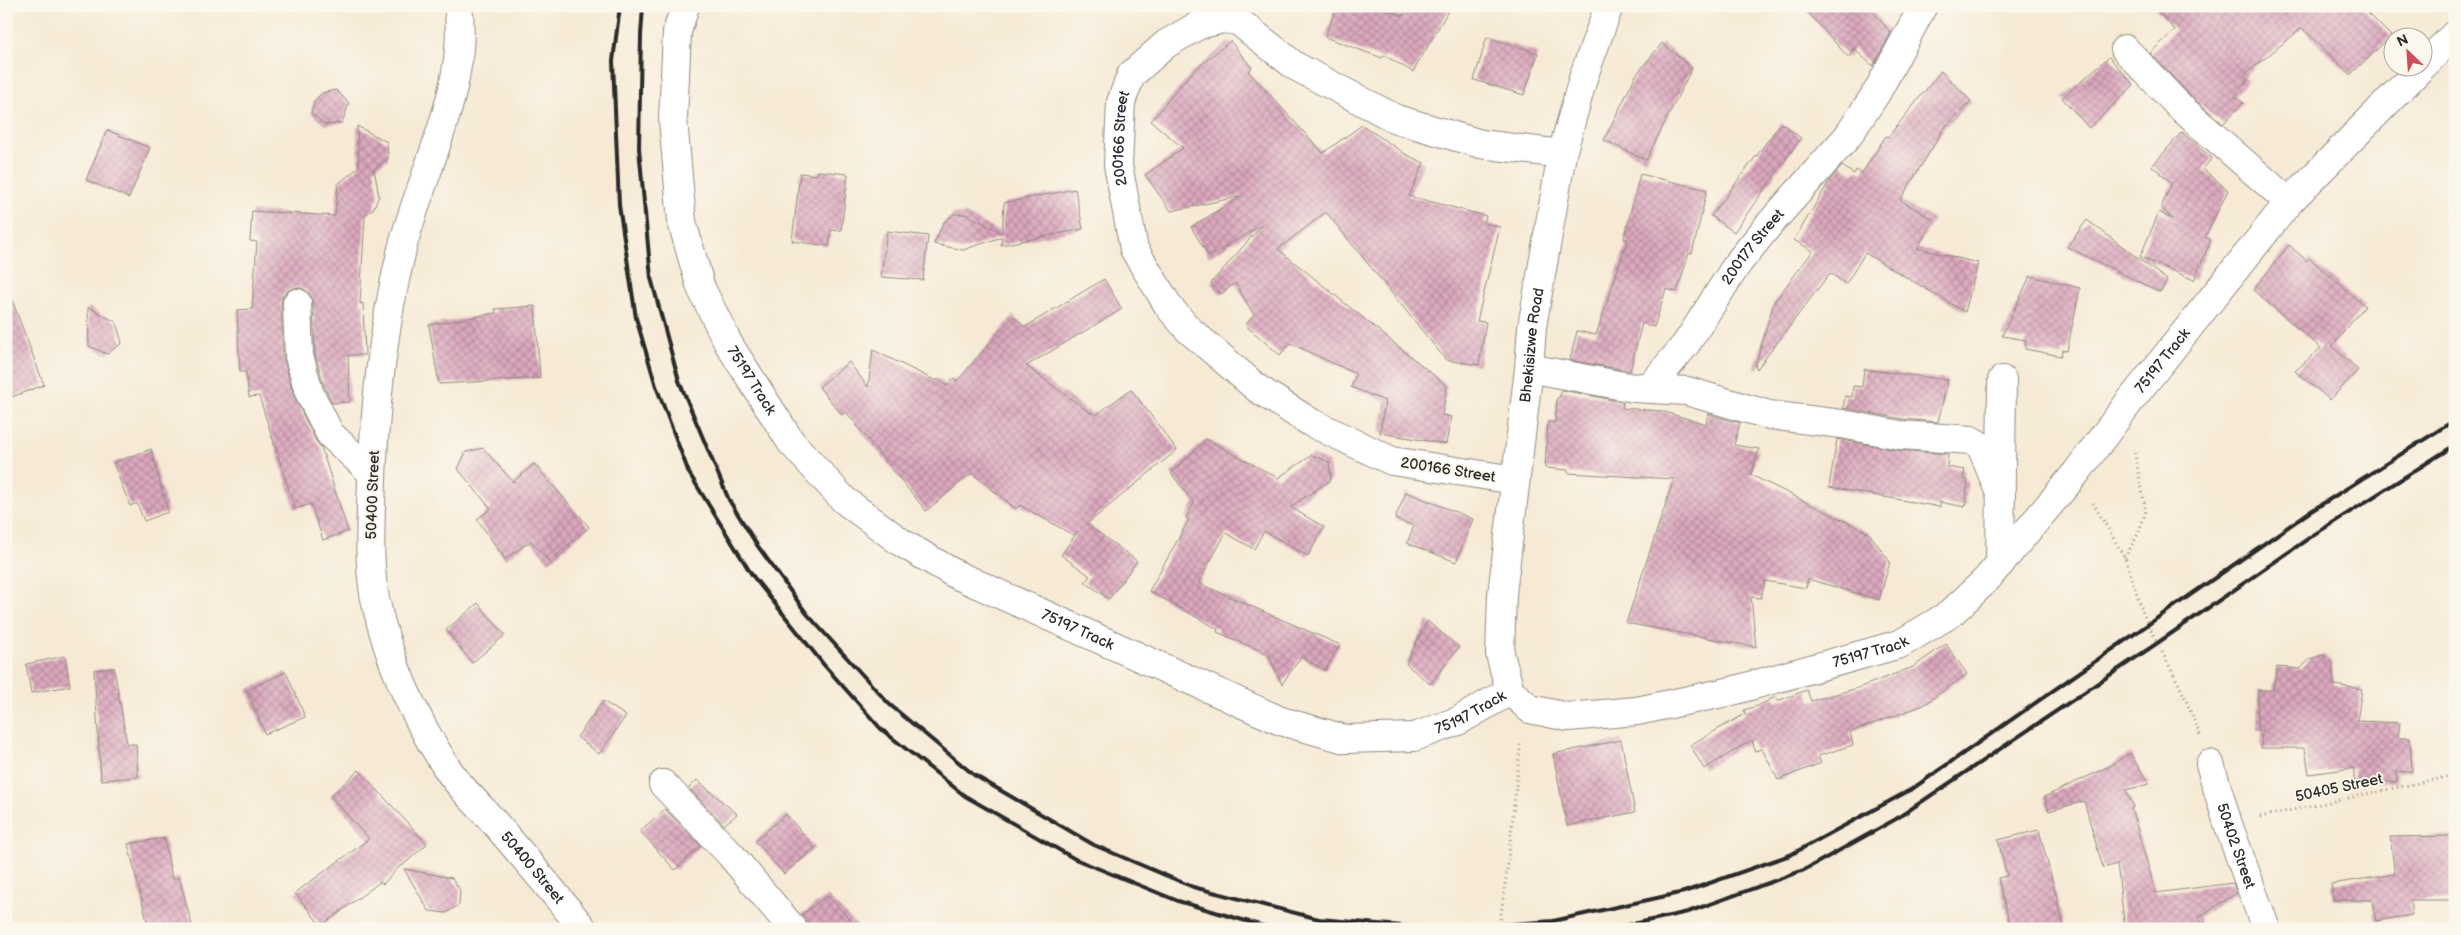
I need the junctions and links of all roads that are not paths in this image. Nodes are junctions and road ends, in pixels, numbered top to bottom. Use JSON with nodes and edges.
{"nodes":[{"id":1,"x":458,"y":6,"type":"edge"},
{"id":2,"x":685,"y":6,"type":"edge"},
{"id":3,"x":1609,"y":6,"type":"edge"},
{"id":4,"x":1923,"y":6,"type":"edge"},
{"id":5,"x":2455,"y":34,"type":"edge"},
{"id":6,"x":2125,"y":49,"type":"dead end"},
{"id":7,"x":2434,"y":54,"type":"edge"},
{"id":8,"x":2410,"y":78,"type":"edge"},
{"id":9,"x":1562,"y":154,"type":"junction"},
{"id":10,"x":2289,"y":202,"type":"junction"},
{"id":11,"x":297,"y":303,"type":"dead end"},
{"id":12,"x":1530,"y":368,"type":"junction"},
{"id":13,"x":2002,"y":380,"type":"dead end"},
{"id":14,"x":1634,"y":388,"type":"junction"},
{"id":15,"x":372,"y":474,"type":"junction"},
{"id":16,"x":1516,"y":480,"type":"junction"},
{"id":17,"x":2001,"y":496,"type":"junction"},
{"id":18,"x":2000,"y":564,"type":"junction"},
{"id":19,"x":1517,"y":698,"type":"junction"},
{"id":20,"x":2210,"y":764,"type":"road end"},
{"id":21,"x":663,"y":784,"type":"dead end"},
{"id":22,"x":583,"y":929,"type":"edge"},
{"id":23,"x":793,"y":929,"type":"edge"},
{"id":24,"x":2266,"y":929,"type":"edge"}],
"edges":[{"from":1,"to":15,"type":"street","name":"50400 Street"},
{"from":2,"to":19,"type":"street","name":"75197 Track"},
{"from":3,"to":9,"type":"street","name":"Bhekisizwe Road"},
{"from":4,"to":14,"type":"street","name":"200177 Street"},
{"from":5,"to":7,"type":"street","name":"75197 Track"},
{"from":6,"to":10,"type":"street"},
{"from":8,"to":10,"type":"street","name":"75197 Track"},
{"from":9,"to":12,"type":"street","name":"Bhekisizwe Road"},
{"from":9,"to":16,"type":"street","name":"200166 Street"},
{"from":10,"to":18,"type":"street","name":"75197 Track"},
{"from":11,"to":15,"type":"street"},
{"from":12,"to":14,"type":"street"},
{"from":12,"to":16,"type":"street","name":"Bhekisizwe Road"},
{"from":13,"to":17,"type":"street"},
{"from":14,"to":17,"type":"street"},
{"from":15,"to":22,"type":"street","name":"50400 Street"},
{"from":16,"to":19,"type":"street","name":"Bhekisizwe Road"},
{"from":17,"to":18,"type":"street"},
{"from":18,"to":19,"type":"street","name":"75197 Track"},
{"from":20,"to":24,"type":"street","name":"50402 Street"},
{"from":21,"to":23,"type":"street"}]}
